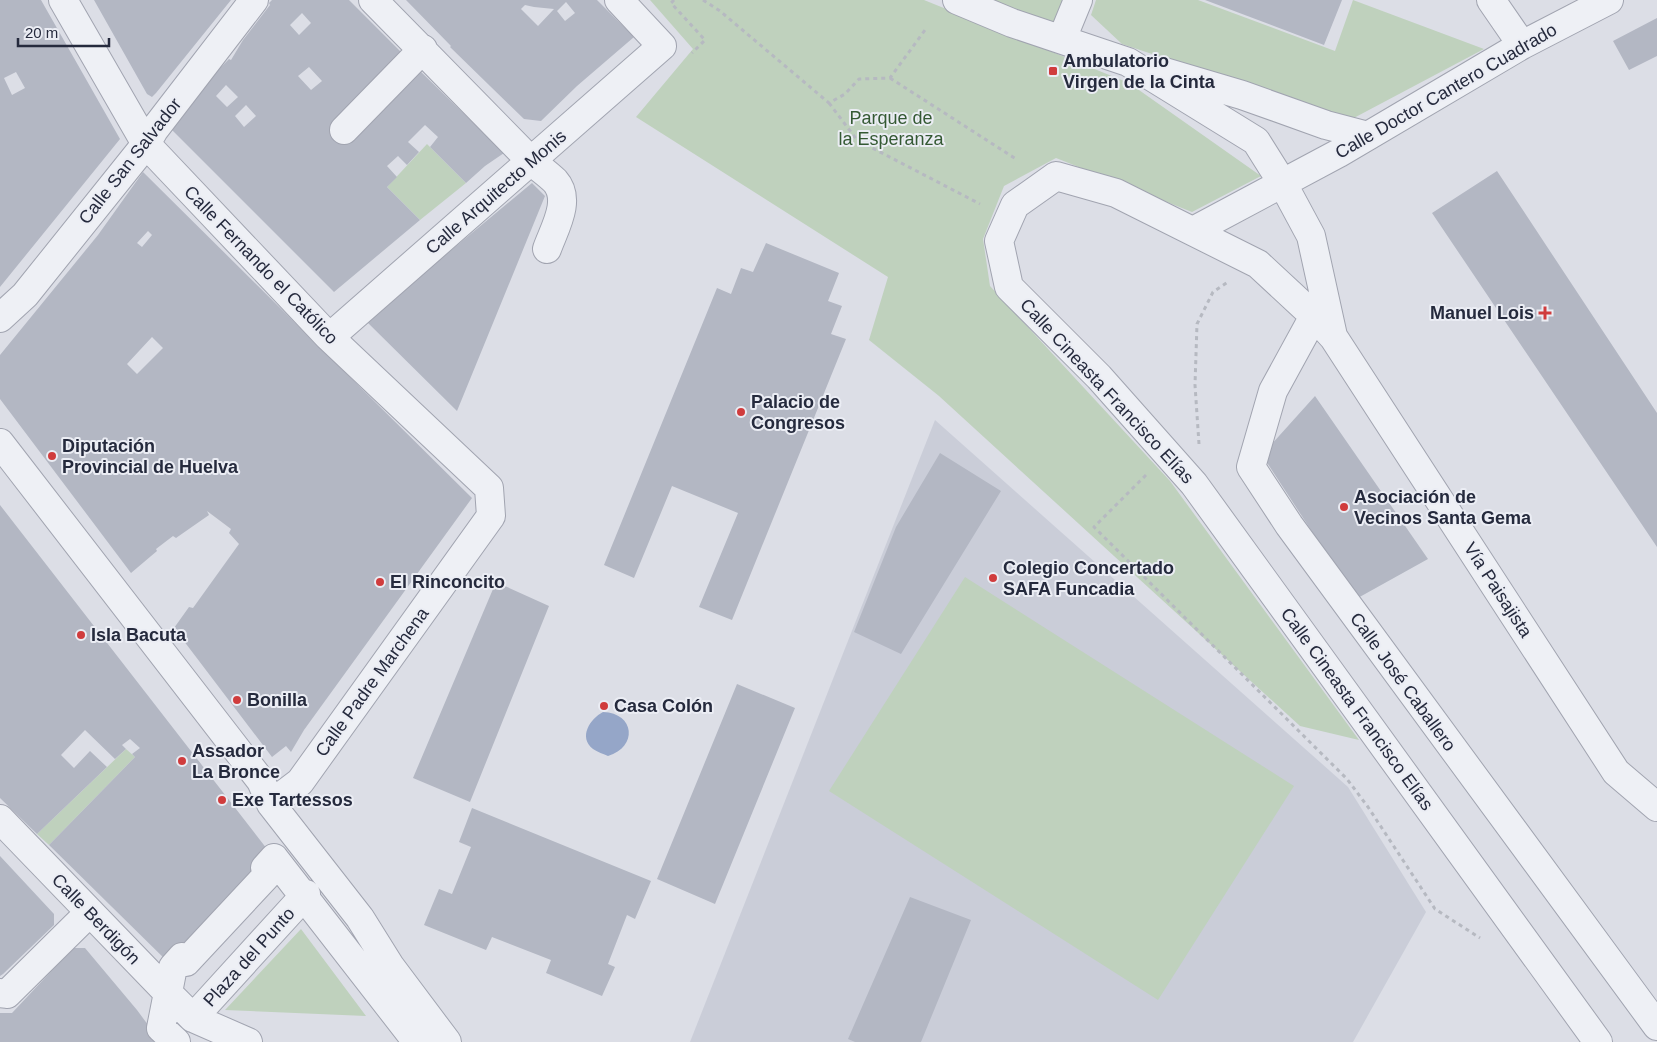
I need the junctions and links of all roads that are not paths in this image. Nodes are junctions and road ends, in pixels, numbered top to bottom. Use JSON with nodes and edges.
{"nodes":[{"id":1,"x":63,"y":0,"type":"edge"},
{"id":2,"x":254,"y":0,"type":"edge"},
{"id":3,"x":373,"y":0,"type":"edge"},
{"id":4,"x":619,"y":0,"type":"edge"},
{"id":5,"x":957,"y":0,"type":"edge"},
{"id":6,"x":1078,"y":0,"type":"edge"},
{"id":7,"x":1491,"y":0,"type":"edge"},
{"id":8,"x":1609,"y":0,"type":"edge"},
{"id":9,"x":1062,"y":40,"type":"junction"},
{"id":10,"x":1522,"y":45,"type":"junction"},
{"id":11,"x":423,"y":49,"type":"junction"},
{"id":12,"x":1128,"y":62,"type":"junction"},
{"id":13,"x":344,"y":130,"type":"dead end"},
{"id":14,"x":1368,"y":136,"type":"junction"},
{"id":15,"x":146,"y":144,"type":"junction"},
{"id":16,"x":531,"y":161,"type":"junction"},
{"id":17,"x":1283,"y":184,"type":"junction"},
{"id":18,"x":1193,"y":231,"type":"junction"},
{"id":19,"x":547,"y":249,"type":"dead end"},
{"id":20,"x":1314,"y":316,"type":"junction"},
{"id":21,"x":0,"y":318,"type":"edge"},
{"id":22,"x":328,"y":336,"type":"junction"},
{"id":23,"x":1334,"y":338,"type":"junction"},
{"id":24,"x":0,"y":443,"type":"edge"},
{"id":25,"x":491,"y":501,"type":"joint"},
{"id":26,"x":271,"y":804,"type":"junction"},
{"id":27,"x":1657,"y":807,"type":"edge"},
{"id":28,"x":0,"y":819,"type":"edge"},
{"id":29,"x":305,"y":895,"type":"junction"},
{"id":30,"x":90,"y":912,"type":"junction"},
{"id":31,"x":168,"y":993,"type":"junction"},
{"id":32,"x":0,"y":994,"type":"edge"},
{"id":33,"x":194,"y":1018,"type":"junction"},
{"id":34,"x":1657,"y":1026,"type":"edge"},
{"id":35,"x":176,"y":1042,"type":"edge"},
{"id":36,"x":248,"y":1042,"type":"edge"},
{"id":37,"x":417,"y":1042,"type":"edge"},
{"id":38,"x":447,"y":1042,"type":"edge"},
{"id":39,"x":1598,"y":1042,"type":"edge"}],
"edges":[{"from":1,"to":15,"type":"street","name":"Calle Fernando el Católico"},
{"from":2,"to":15,"type":"street","name":"Calle San Salvador"},
{"from":3,"to":11,"type":"street"},
{"from":4,"to":16,"type":"street","name":"Calle Arquitecto Monis"},
{"from":5,"to":9,"type":"street"},
{"from":6,"to":9,"type":"street"},
{"from":7,"to":10,"type":"street"},
{"from":8,"to":10,"type":"street","name":"Calle Doctor Cantero Cuadrado"},
{"from":9,"to":12,"type":"street"},
{"from":10,"to":14,"type":"street","name":"Calle Doctor Cantero Cuadrado"},
{"from":11,"to":13,"type":"street"},
{"from":11,"to":16,"type":"street"},
{"from":12,"to":14,"type":"street"},
{"from":12,"to":17,"type":"street"},
{"from":14,"to":17,"type":"street","name":"Calle Doctor Cantero Cuadrado"},
{"from":15,"to":21,"type":"street","name":"Calle San Salvador"},
{"from":15,"to":22,"type":"street","name":"Calle Fernando el Católico"},
{"from":16,"to":19,"type":"street"},
{"from":16,"to":22,"type":"street","name":"Calle Arquitecto Monis"},
{"from":17,"to":18,"type":"street","name":"Calle Doctor Cantero Cuadrado"},
{"from":17,"to":23,"type":"street"},
{"from":18,"to":20,"type":"street","name":"Calle Cineasta Francisco Elías"},
{"from":18,"to":39,"type":"street","name":"Calle Cineasta Francisco Elías"},
{"from":20,"to":23,"type":"street","name":"Calle Cineasta Francisco Elías"},
{"from":20,"to":34,"type":"street","name":"Calle José Caballero"},
{"from":22,"to":25,"type":"street","name":"Calle Fernando el Católico"},
{"from":23,"to":27,"type":"street","name":"Vía Paisajista"},
{"from":24,"to":26,"type":"street"},
{"from":25,"to":26,"type":"street","name":"Calle Padre Marchena"},
{"from":26,"to":38,"type":"street"},
{"from":28,"to":30,"type":"street","name":"Calle Berdigón"},
{"from":29,"to":31,"type":"street","name":"Plaza del Punto"},
{"from":29,"to":33,"type":"street","name":"Plaza del Punto"},
{"from":29,"to":37,"type":"street","name":"Plaza del Punto"},
{"from":30,"to":31,"type":"street","name":"Calle Berdigón"},
{"from":30,"to":32,"type":"street"},
{"from":31,"to":33,"type":"street","name":"Calle Berdigón"},
{"from":31,"to":35,"type":"street","name":"Plaza del Punto"},
{"from":33,"to":36,"type":"street","name":"Plaza del Punto"}]}
